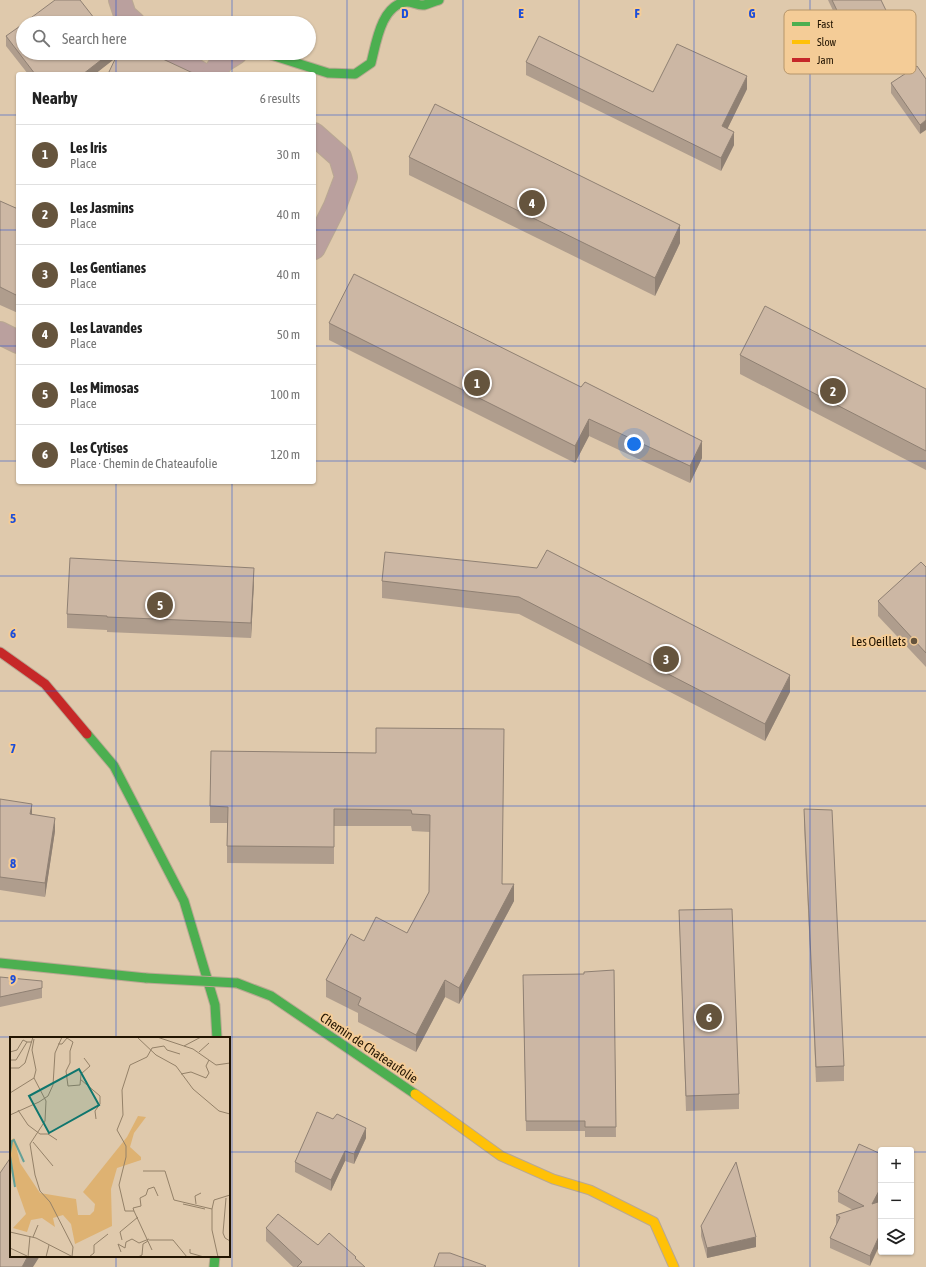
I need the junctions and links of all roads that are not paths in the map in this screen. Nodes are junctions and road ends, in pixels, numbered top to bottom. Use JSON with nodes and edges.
{"nodes":[{"id":1,"x":120,"y":0,"type":"edge"},
{"id":2,"x":439,"y":0,"type":"edge"},
{"id":3,"x":128,"y":16,"type":"edge"},
{"id":4,"x":179,"y":60,"type":"edge"},
{"id":5,"x":225,"y":60,"type":"edge"},
{"id":6,"x":288,"y":60,"type":"edge"},
{"id":7,"x":199,"y":72,"type":"edge"},
{"id":8,"x":215,"y":72,"type":"edge"},
{"id":9,"x":316,"y":136,"type":"edge"},
{"id":10,"x":316,"y":244,"type":"edge"},
{"id":11,"x":0,"y":334,"type":"edge"},
{"id":12,"x":16,"y":341,"type":"edge"},
{"id":13,"x":0,"y":652,"type":"edge"},
{"id":14,"x":0,"y":963,"type":"edge"},
{"id":15,"x":218,"y":1037,"type":"edge"},
{"id":16,"x":215,"y":1257,"type":"edge"},
{"id":17,"x":214,"y":1267,"type":"edge"},
{"id":18,"x":674,"y":1267,"type":"edge"}],
"edges":[{"from":1,"to":3,"type":"street"},
{"from":2,"to":6,"type":"street"},
{"from":4,"to":7,"type":"street"},
{"from":5,"to":8,"type":"street"},
{"from":9,"to":10,"type":"street"},
{"from":11,"to":12,"type":"street"},
{"from":13,"to":15,"type":"street"},
{"from":14,"to":18,"type":"street","name":"Chemin de Chateaufolie","bridge":true},
{"from":16,"to":17,"type":"street"}]}
